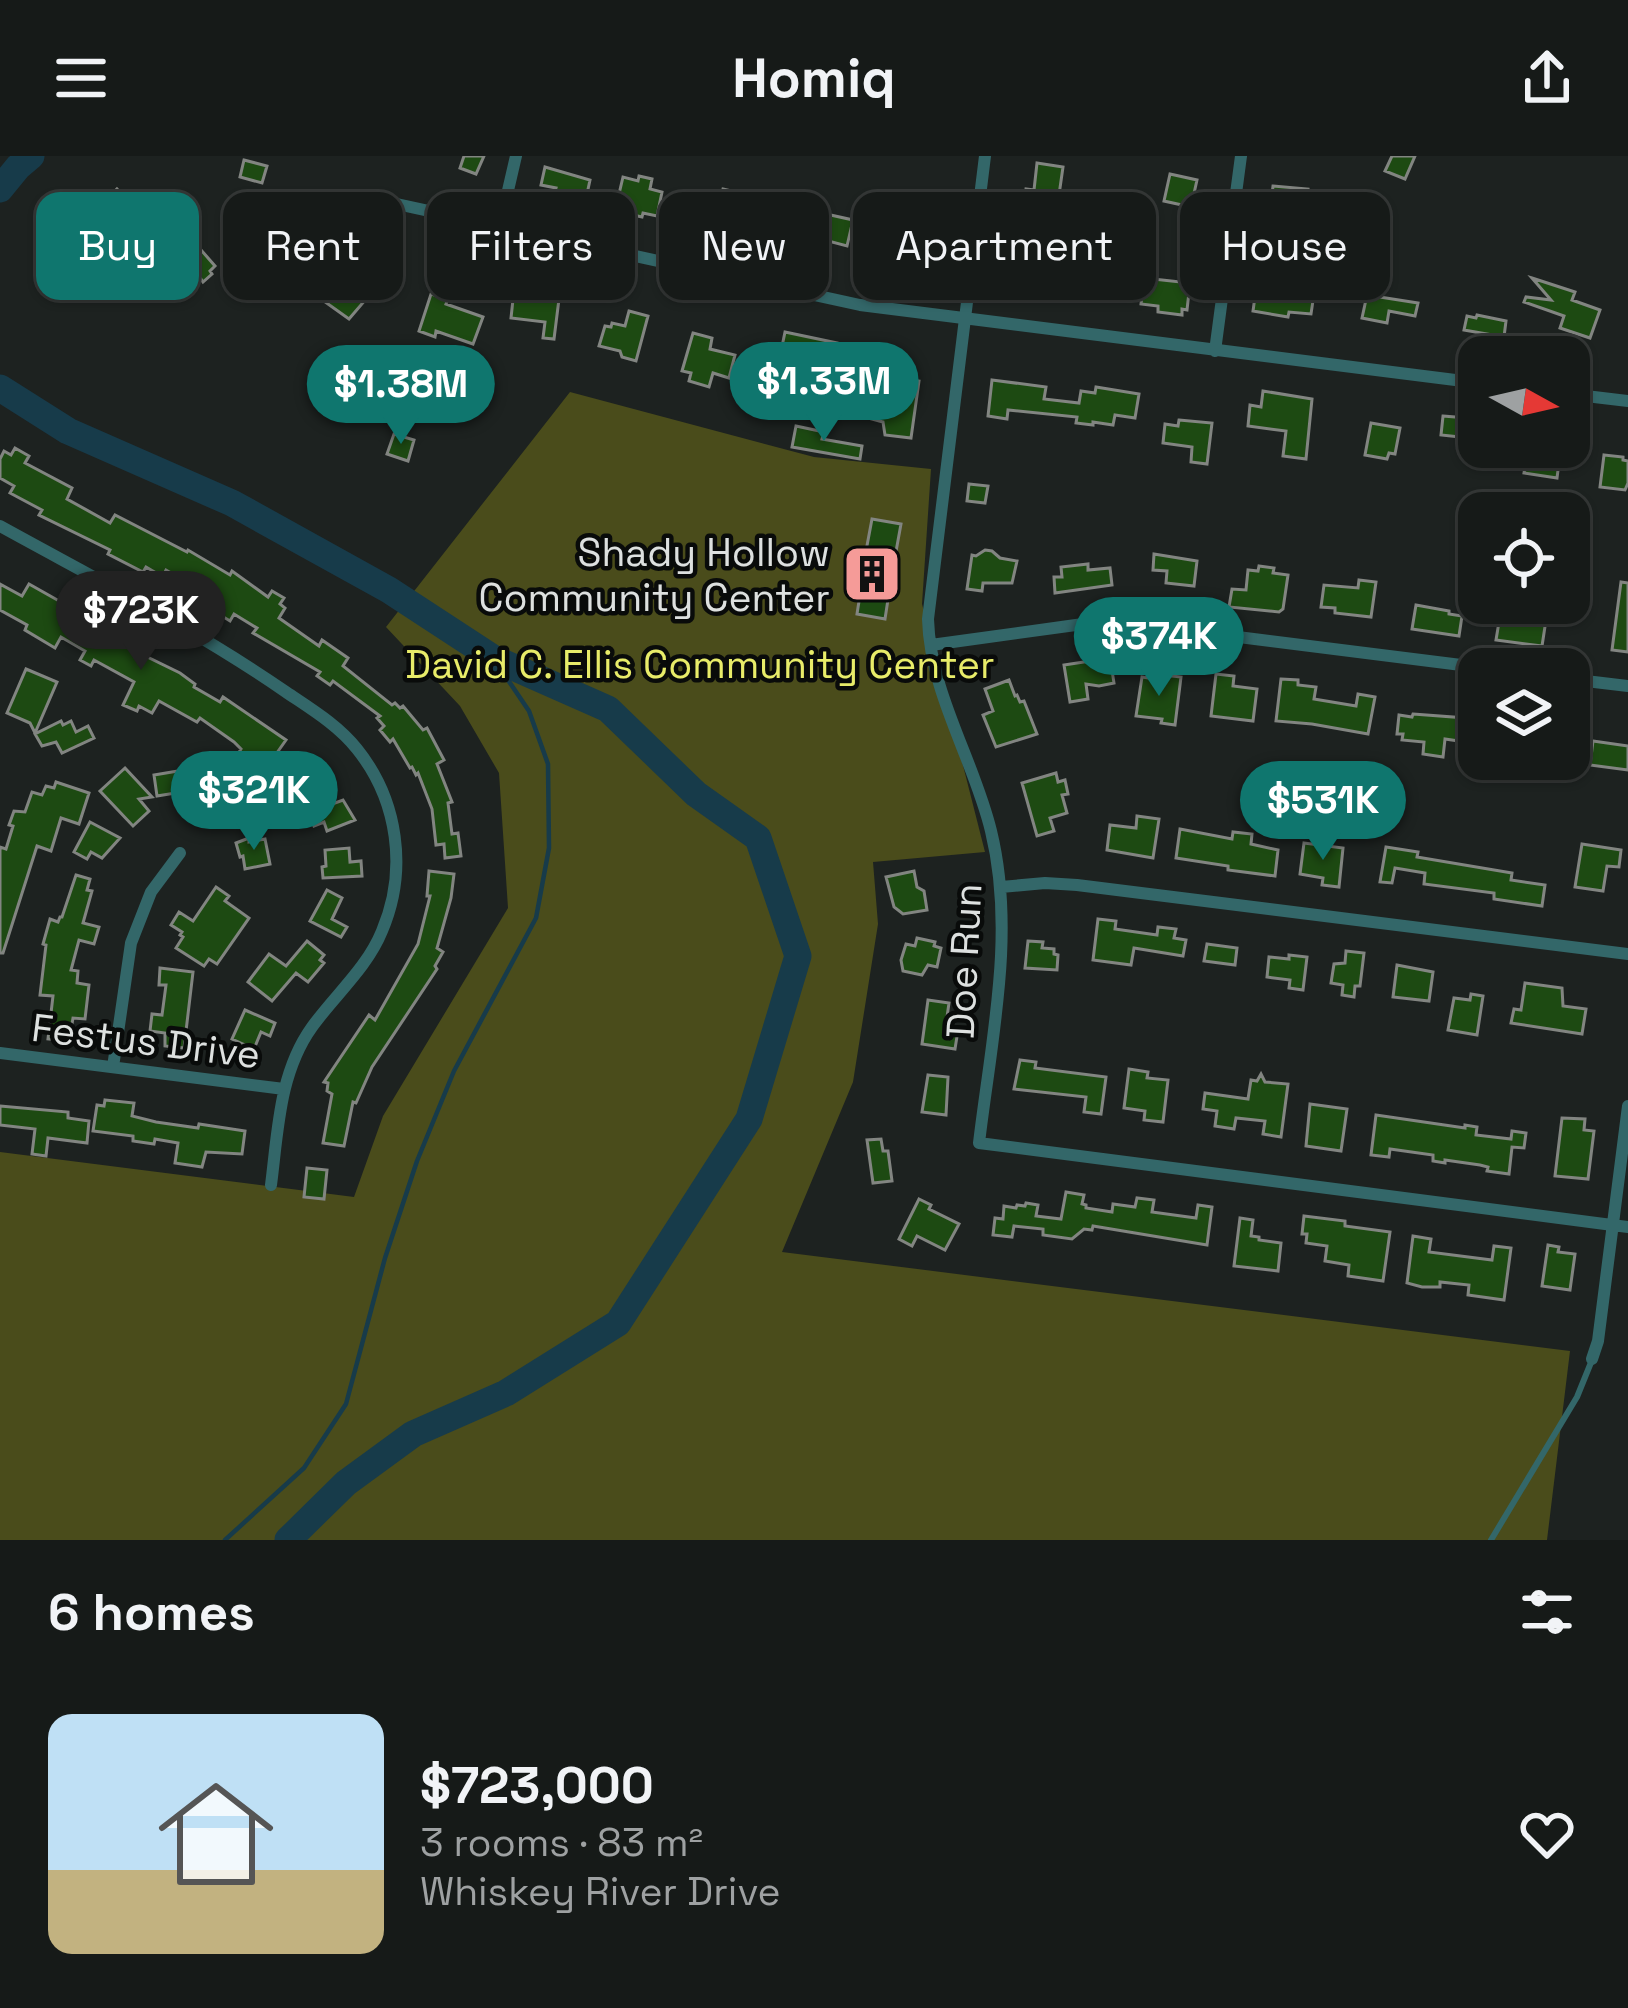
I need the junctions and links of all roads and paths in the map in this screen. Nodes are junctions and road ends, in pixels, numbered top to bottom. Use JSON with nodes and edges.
{"nodes":[{"id":1,"x":516,"y":156,"type":"edge"},
{"id":2,"x":985,"y":156,"type":"edge"},
{"id":3,"x":1241,"y":156,"type":"edge"},
{"id":4,"x":508,"y":192,"type":"edge"},
{"id":5,"x":635,"y":255,"type":"edge"},
{"id":6,"x":964,"y":318,"type":"junction"},
{"id":7,"x":1215,"y":352,"type":"junction"},
{"id":8,"x":1458,"y":381,"type":"edge"},
{"id":9,"x":1590,"y":396,"type":"edge"},
{"id":10,"x":1628,"y":401,"type":"edge"},
{"id":11,"x":0,"y":526,"type":"edge"},
{"id":12,"x":931,"y":645,"type":"junction"},
{"id":13,"x":1458,"y":665,"type":"edge"},
{"id":14,"x":1590,"y":681,"type":"edge"},
{"id":15,"x":1628,"y":686,"type":"edge"},
{"id":16,"x":180,"y":853,"type":"dead end"},
{"id":17,"x":1001,"y":887,"type":"junction"},
{"id":18,"x":1628,"y":954,"type":"edge"},
{"id":19,"x":0,"y":1053,"type":"edge"},
{"id":20,"x":113,"y":1067,"type":"junction"},
{"id":21,"x":284,"y":1089,"type":"junction"},
{"id":22,"x":1628,"y":1106,"type":"edge"},
{"id":23,"x":271,"y":1185,"type":"dead end"},
{"id":24,"x":1613,"y":1223,"type":"junction"},
{"id":25,"x":1628,"y":1227,"type":"edge"},
{"id":26,"x":1592,"y":1359,"type":"joint"},
{"id":27,"x":1492,"y":1540,"type":"edge"}],
"edges":[{"from":1,"to":4,"type":"street"},
{"from":2,"to":6,"type":"street","name":"Doe Run"},
{"from":3,"to":7,"type":"street"},
{"from":5,"to":6,"type":"street"},
{"from":6,"to":7,"type":"street"},
{"from":6,"to":12,"type":"street","name":"Doe Run"},
{"from":7,"to":8,"type":"street"},
{"from":9,"to":10,"type":"street"},
{"from":11,"to":21,"type":"street"},
{"from":12,"to":13,"type":"street"},
{"from":12,"to":17,"type":"street","name":"Doe Run"},
{"from":14,"to":15,"type":"street"},
{"from":16,"to":20,"type":"street"},
{"from":17,"to":18,"type":"street"},
{"from":17,"to":24,"type":"street","name":"Doe Run"},
{"from":19,"to":20,"type":"street","name":"Festus Drive"},
{"from":20,"to":21,"type":"street","name":"Festus Drive"},
{"from":21,"to":23,"type":"street"},
{"from":22,"to":24,"type":"street"},
{"from":24,"to":25,"type":"street"},
{"from":24,"to":26,"type":"street"},
{"from":26,"to":27,"type":"lane"}]}
